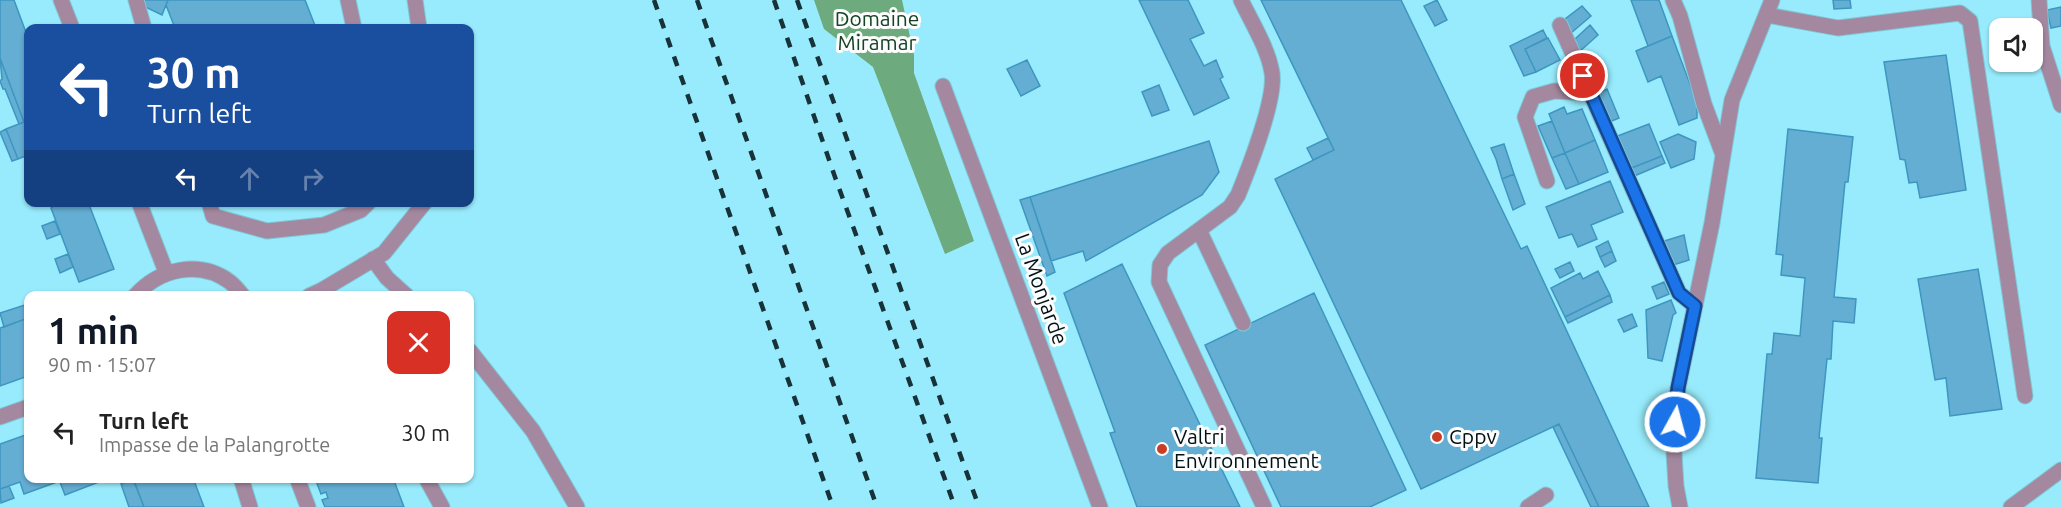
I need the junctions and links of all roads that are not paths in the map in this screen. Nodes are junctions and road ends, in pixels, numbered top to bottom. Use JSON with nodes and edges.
{"nodes":[{"id":1,"x":61,"y":0,"type":"edge"},
{"id":2,"x":136,"y":0,"type":"edge"},
{"id":3,"x":348,"y":0,"type":"edge"},
{"id":4,"x":415,"y":0,"type":"edge"},
{"id":5,"x":1241,"y":0,"type":"edge"},
{"id":6,"x":1673,"y":0,"type":"edge"},
{"id":7,"x":1772,"y":0,"type":"edge"},
{"id":8,"x":2039,"y":0,"type":"edge"},
{"id":9,"x":1767,"y":15,"type":"junction"},
{"id":10,"x":70,"y":24,"type":"edge"},
{"id":11,"x":143,"y":24,"type":"edge"},
{"id":12,"x":353,"y":24,"type":"edge"},
{"id":13,"x":418,"y":24,"type":"edge"},
{"id":14,"x":1560,"y":26,"type":"dead end"},
{"id":15,"x":943,"y":86,"type":"dead end"},
{"id":16,"x":1590,"y":93,"type":"junction"},
{"id":17,"x":2061,"y":105,"type":"edge"},
{"id":18,"x":1723,"y":155,"type":"junction"},
{"id":19,"x":1547,"y":181,"type":"dead end"},
{"id":20,"x":141,"y":207,"type":"edge"},
{"id":21,"x":210,"y":207,"type":"edge"},
{"id":22,"x":364,"y":207,"type":"edge"},
{"id":23,"x":421,"y":207,"type":"edge"},
{"id":24,"x":1199,"y":230,"type":"junction"},
{"id":25,"x":373,"y":259,"type":"junction"},
{"id":26,"x":166,"y":272,"type":"junction"},
{"id":27,"x":139,"y":291,"type":"edge"},
{"id":28,"x":238,"y":291,"type":"edge"},
{"id":29,"x":320,"y":291,"type":"edge"},
{"id":30,"x":401,"y":291,"type":"edge"},
{"id":31,"x":1695,"y":306,"type":"junction"},
{"id":32,"x":1243,"y":323,"type":"dead end"},
{"id":33,"x":474,"y":356,"type":"edge"},
{"id":34,"x":2025,"y":396,"type":"dead end"},
{"id":35,"x":24,"y":408,"type":"edge"},
{"id":36,"x":0,"y":417,"type":"edge"},
{"id":37,"x":2061,"y":470,"type":"edge"},
{"id":38,"x":243,"y":483,"type":"edge"},
{"id":39,"x":299,"y":483,"type":"edge"},
{"id":40,"x":429,"y":483,"type":"edge"},
{"id":41,"x":1546,"y":495,"type":"dead end"},
{"id":42,"x":250,"y":507,"type":"edge"},
{"id":43,"x":308,"y":507,"type":"edge"},
{"id":44,"x":442,"y":507,"type":"edge"},
{"id":45,"x":578,"y":507,"type":"edge"},
{"id":46,"x":1100,"y":507,"type":"edge"},
{"id":47,"x":1264,"y":507,"type":"edge"},
{"id":48,"x":1528,"y":507,"type":"edge"},
{"id":49,"x":1680,"y":507,"type":"edge"},
{"id":50,"x":2011,"y":507,"type":"edge"}],
"edges":[{"from":1,"to":10,"type":"street"},
{"from":2,"to":11,"type":"street"},
{"from":3,"to":12,"type":"street"},
{"from":4,"to":13,"type":"street"},
{"from":5,"to":24,"type":"street"},
{"from":6,"to":18,"type":"street"},
{"from":7,"to":9,"type":"street"},
{"from":8,"to":17,"type":"street"},
{"from":9,"to":18,"type":"street"},
{"from":9,"to":34,"type":"street"},
{"from":14,"to":16,"type":"street"},
{"from":15,"to":46,"type":"street","name":"La Monjarde"},
{"from":16,"to":19,"type":"street"},
{"from":16,"to":31,"type":"street"},
{"from":18,"to":31,"type":"street"},
{"from":20,"to":26,"type":"street"},
{"from":21,"to":22,"type":"street"},
{"from":23,"to":25,"type":"street"},
{"from":24,"to":32,"type":"street"},
{"from":24,"to":47,"type":"street"},
{"from":25,"to":29,"type":"street"},
{"from":25,"to":30,"type":"street"},
{"from":26,"to":27,"type":"street"},
{"from":26,"to":28,"type":"street"},
{"from":31,"to":49,"type":"street"},
{"from":33,"to":45,"type":"street"},
{"from":35,"to":36,"type":"street"},
{"from":37,"to":50,"type":"street"},
{"from":38,"to":42,"type":"street"},
{"from":39,"to":43,"type":"street"},
{"from":40,"to":44,"type":"street"},
{"from":41,"to":48,"type":"street"}]}
